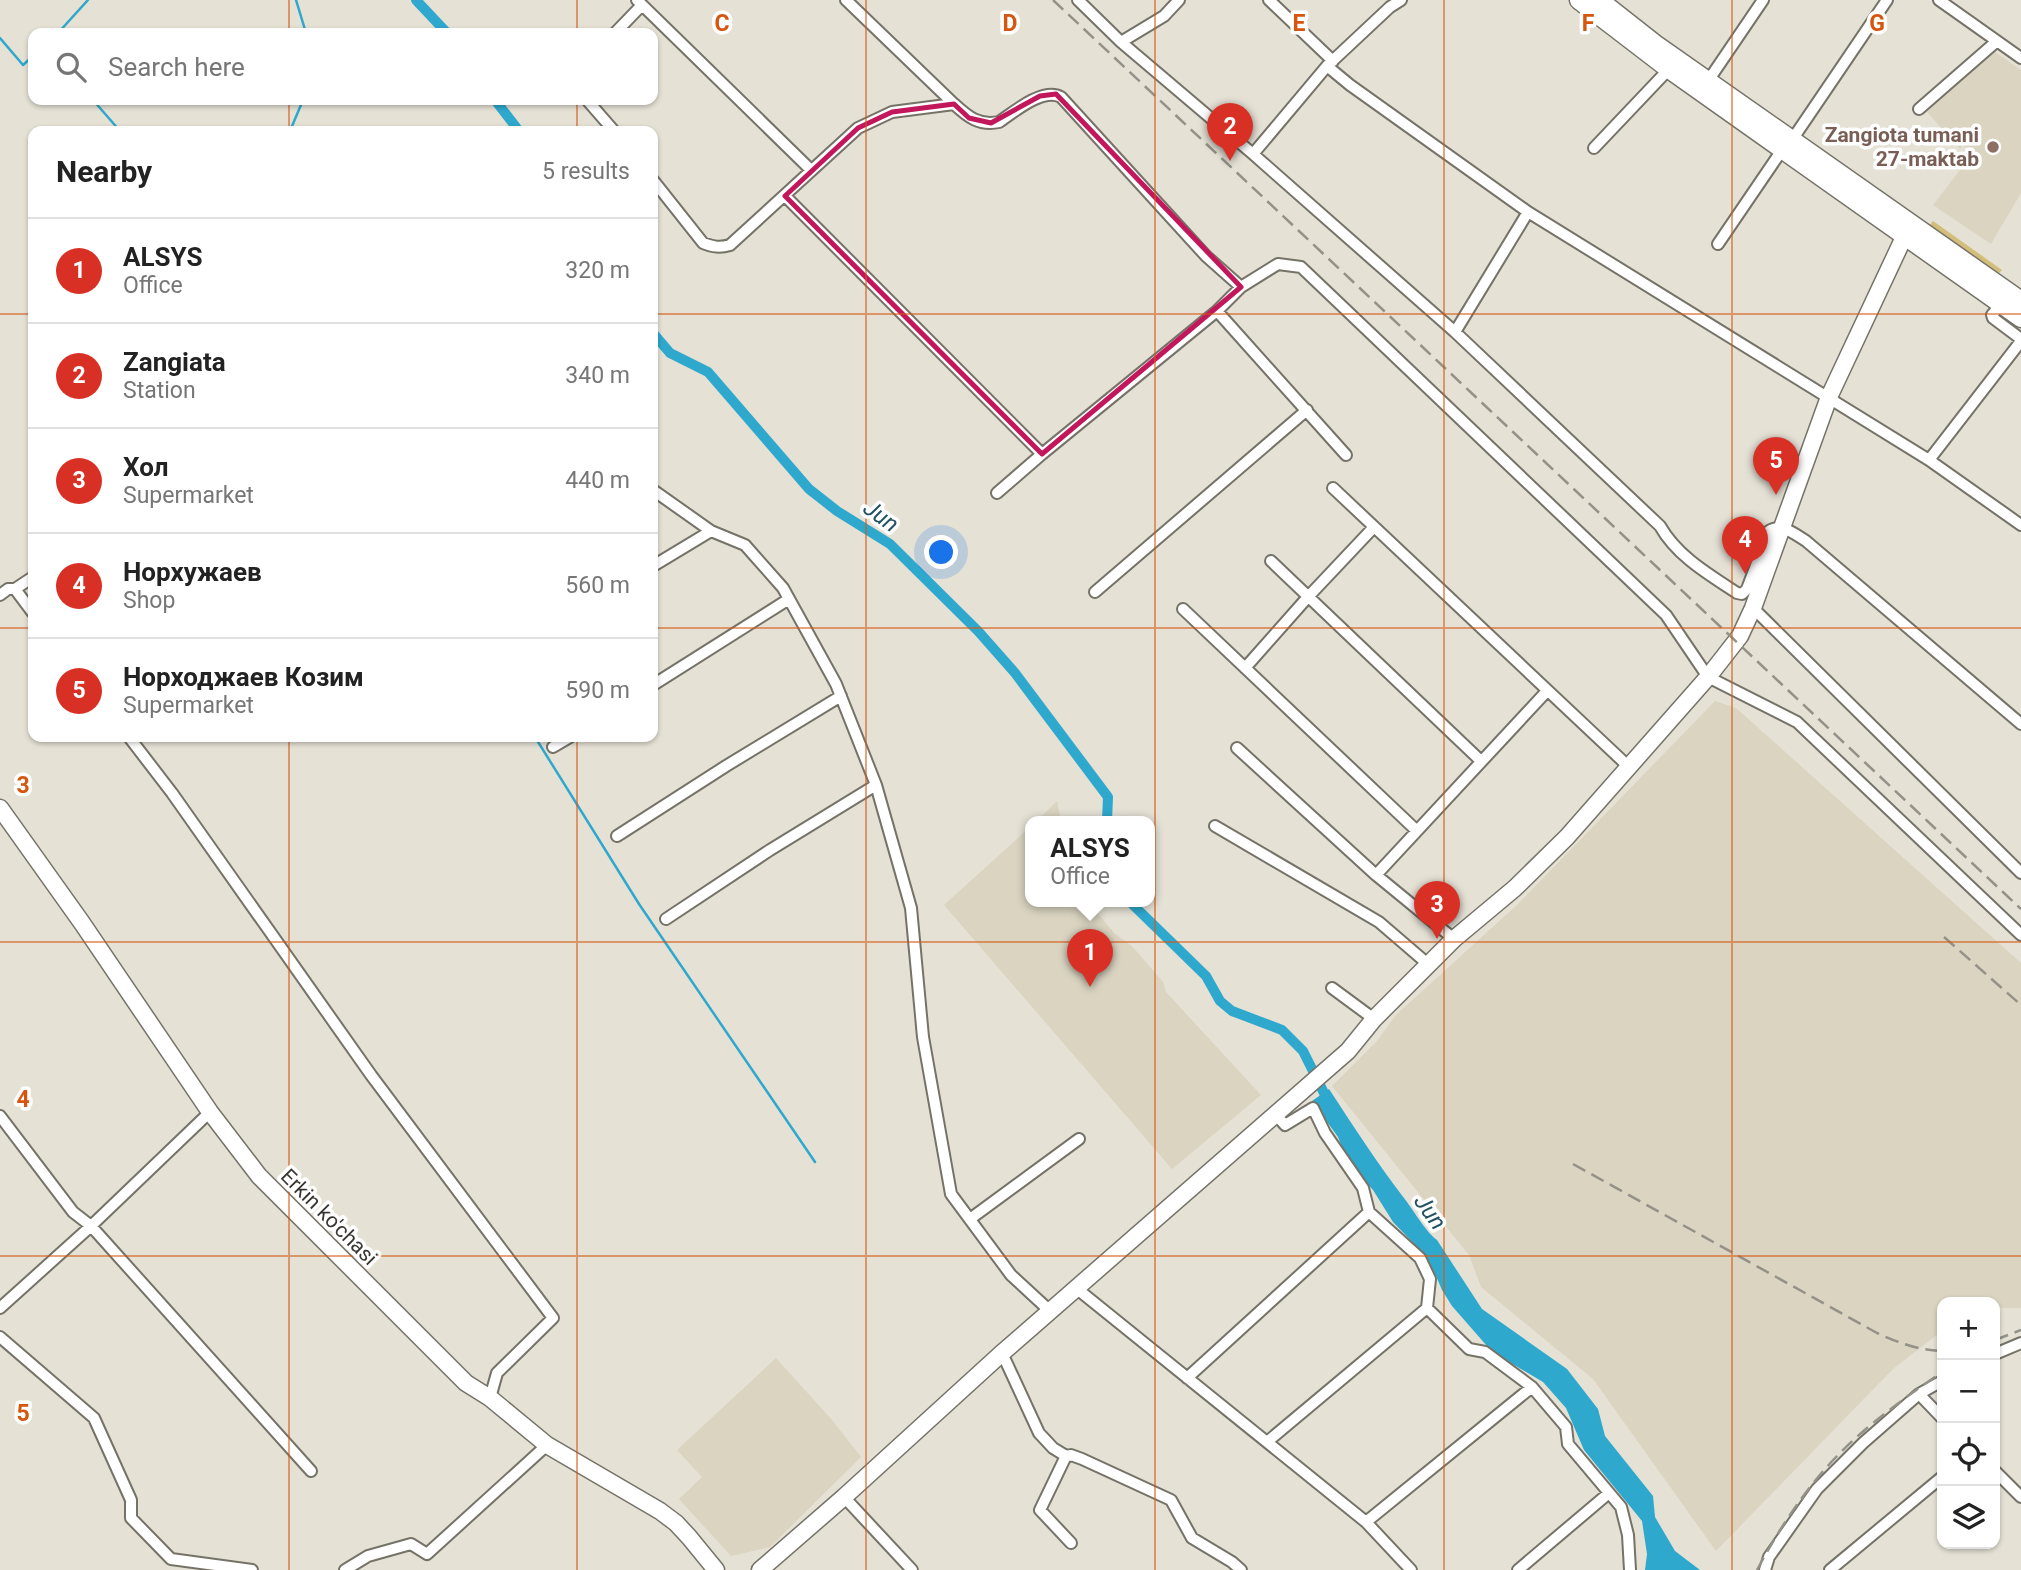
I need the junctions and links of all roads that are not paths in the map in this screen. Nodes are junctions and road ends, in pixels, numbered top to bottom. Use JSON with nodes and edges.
{"nodes":[{"id":1,"x":846,"y":0,"type":"edge"},
{"id":2,"x":1077,"y":0,"type":"edge"},
{"id":3,"x":1179,"y":0,"type":"edge"},
{"id":4,"x":1269,"y":0,"type":"edge"},
{"id":5,"x":1401,"y":0,"type":"edge"},
{"id":6,"x":1579,"y":0,"type":"edge"},
{"id":7,"x":1599,"y":0,"type":"edge"},
{"id":8,"x":1763,"y":0,"type":"edge"},
{"id":9,"x":1887,"y":0,"type":"edge"},
{"id":10,"x":1939,"y":0,"type":"edge"},
{"id":11,"x":639,"y":2,"type":"edge"},
{"id":12,"x":619,"y":28,"type":"edge"},
{"id":13,"x":1121,"y":41,"type":"junction"},
{"id":14,"x":1997,"y":41,"type":"junction"},
{"id":15,"x":2021,"y":58,"type":"edge"},
{"id":16,"x":1330,"y":64,"type":"junction"},
{"id":17,"x":1669,"y":69,"type":"junction"},
{"id":18,"x":1708,"y":81,"type":"junction"},
{"id":19,"x":954,"y":104,"type":"junction"},
{"id":20,"x":591,"y":105,"type":"edge"},
{"id":21,"x":1919,"y":109,"type":"dead end"},
{"id":22,"x":610,"y":126,"type":"edge"},
{"id":23,"x":1787,"y":145,"type":"junction"},
{"id":24,"x":1594,"y":148,"type":"dead end"},
{"id":25,"x":1253,"y":154,"type":"junction"},
{"id":26,"x":811,"y":170,"type":"junction"},
{"id":27,"x":658,"y":186,"type":"edge"},
{"id":28,"x":785,"y":196,"type":"junction"},
{"id":29,"x":1528,"y":212,"type":"junction"},
{"id":30,"x":1909,"y":229,"type":"junction"},
{"id":31,"x":1718,"y":244,"type":"dead end"},
{"id":32,"x":1241,"y":287,"type":"junction"},
{"id":33,"x":2021,"y":301,"type":"edge"},
{"id":34,"x":2001,"y":304,"type":"junction"},
{"id":35,"x":1217,"y":311,"type":"junction"},
{"id":36,"x":2021,"y":318,"type":"edge"},
{"id":37,"x":1455,"y":332,"type":"junction"},
{"id":38,"x":2021,"y":340,"type":"edge"},
{"id":39,"x":1829,"y":397,"type":"junction"},
{"id":40,"x":1307,"y":410,"type":"junction"},
{"id":41,"x":1042,"y":454,"type":"junction"},
{"id":42,"x":1346,"y":455,"type":"dead end"},
{"id":43,"x":1929,"y":460,"type":"junction"},
{"id":44,"x":1333,"y":488,"type":"dead end"},
{"id":45,"x":658,"y":493,"type":"edge"},
{"id":46,"x":997,"y":493,"type":"dead end"},
{"id":47,"x":2021,"y":526,"type":"edge"},
{"id":48,"x":1374,"y":527,"type":"junction"},
{"id":49,"x":1783,"y":527,"type":"junction"},
{"id":50,"x":711,"y":530,"type":"junction"},
{"id":51,"x":1271,"y":561,"type":"dead end"},
{"id":52,"x":658,"y":563,"type":"edge"},
{"id":53,"x":28,"y":580,"type":"edge"},
{"id":54,"x":15,"y":589,"type":"junction"},
{"id":55,"x":1095,"y":592,"type":"dead end"},
{"id":56,"x":0,"y":595,"type":"edge"},
{"id":57,"x":1307,"y":598,"type":"junction"},
{"id":58,"x":789,"y":599,"type":"junction"},
{"id":59,"x":28,"y":606,"type":"edge"},
{"id":60,"x":1753,"y":608,"type":"junction"},
{"id":61,"x":1183,"y":609,"type":"dead end"},
{"id":62,"x":1245,"y":668,"type":"junction"},
{"id":63,"x":1709,"y":677,"type":"junction"},
{"id":64,"x":658,"y":682,"type":"edge"},
{"id":65,"x":1547,"y":691,"type":"junction"},
{"id":66,"x":842,"y":696,"type":"junction"},
{"id":67,"x":2021,"y":724,"type":"edge"},
{"id":68,"x":133,"y":742,"type":"edge"},
{"id":69,"x":562,"y":742,"type":"edge"},
{"id":70,"x":553,"y":747,"type":"dead end"},
{"id":71,"x":1237,"y":748,"type":"dead end"},
{"id":72,"x":1481,"y":761,"type":"junction"},
{"id":73,"x":1629,"y":767,"type":"junction"},
{"id":74,"x":876,"y":785,"type":"junction"},
{"id":75,"x":0,"y":808,"type":"edge"},
{"id":76,"x":1215,"y":826,"type":"dead end"},
{"id":77,"x":1417,"y":831,"type":"junction"},
{"id":78,"x":617,"y":836,"type":"dead end"},
{"id":79,"x":2021,"y":873,"type":"edge"},
{"id":80,"x":1376,"y":875,"type":"junction"},
{"id":81,"x":666,"y":919,"type":"dead end"},
{"id":82,"x":2021,"y":935,"type":"edge"},
{"id":83,"x":1454,"y":939,"type":"junction"},
{"id":84,"x":1429,"y":965,"type":"junction"},
{"id":85,"x":1332,"y":988,"type":"dead end"},
{"id":86,"x":1374,"y":1019,"type":"junction"},
{"id":87,"x":210,"y":1112,"type":"junction"},
{"id":88,"x":1276,"y":1115,"type":"junction"},
{"id":89,"x":0,"y":1116,"type":"edge"},
{"id":90,"x":1079,"y":1139,"type":"dead end"},
{"id":91,"x":1369,"y":1212,"type":"junction"},
{"id":92,"x":970,"y":1219,"type":"junction"},
{"id":93,"x":91,"y":1226,"type":"junction"},
{"id":94,"x":1076,"y":1288,"type":"junction"},
{"id":95,"x":0,"y":1308,"type":"edge"},
{"id":96,"x":1427,"y":1308,"type":"junction"},
{"id":97,"x":1050,"y":1311,"type":"junction"},
{"id":98,"x":0,"y":1337,"type":"edge"},
{"id":99,"x":2021,"y":1343,"type":"edge"},
{"id":100,"x":2000,"y":1352,"type":"edge"},
{"id":101,"x":1002,"y":1353,"type":"junction"},
{"id":102,"x":1187,"y":1378,"type":"junction"},
{"id":103,"x":1937,"y":1384,"type":"edge"},
{"id":104,"x":1532,"y":1387,"type":"junction"},
{"id":105,"x":1919,"y":1394,"type":"junction"},
{"id":106,"x":490,"y":1398,"type":"junction"},
{"id":107,"x":1937,"y":1413,"type":"edge"},
{"id":108,"x":1267,"y":1443,"type":"junction"},
{"id":109,"x":547,"y":1445,"type":"junction"},
{"id":110,"x":1066,"y":1456,"type":"junction"},
{"id":111,"x":311,"y":1471,"type":"dead end"},
{"id":112,"x":2000,"y":1476,"type":"edge"},
{"id":113,"x":1937,"y":1481,"type":"edge"},
{"id":114,"x":1609,"y":1493,"type":"junction"},
{"id":115,"x":844,"y":1497,"type":"junction"},
{"id":116,"x":2021,"y":1497,"type":"edge"},
{"id":117,"x":1366,"y":1522,"type":"junction"},
{"id":118,"x":1071,"y":1543,"type":"dead end"},
{"id":119,"x":252,"y":1570,"type":"edge"},
{"id":120,"x":345,"y":1570,"type":"edge"},
{"id":121,"x":716,"y":1570,"type":"edge"},
{"id":122,"x":760,"y":1570,"type":"edge"},
{"id":123,"x":912,"y":1570,"type":"edge"},
{"id":124,"x":1241,"y":1570,"type":"edge"},
{"id":125,"x":1411,"y":1570,"type":"edge"},
{"id":126,"x":1518,"y":1570,"type":"edge"},
{"id":127,"x":1630,"y":1570,"type":"edge"},
{"id":128,"x":1765,"y":1570,"type":"edge"},
{"id":129,"x":1830,"y":1570,"type":"edge"}],
"edges":[{"from":1,"to":19,"type":"street"},
{"from":2,"to":13,"type":"street"},
{"from":3,"to":13,"type":"street"},
{"from":4,"to":16,"type":"street"},
{"from":5,"to":16,"type":"street"},
{"from":6,"to":17,"type":"main road"},
{"from":7,"to":18,"type":"main road"},
{"from":8,"to":18,"type":"street"},
{"from":9,"to":23,"type":"street"},
{"from":10,"to":14,"type":"street"},
{"from":11,"to":12,"type":"street"},
{"from":11,"to":26,"type":"street"},
{"from":13,"to":25,"type":"street"},
{"from":14,"to":15,"type":"street"},
{"from":14,"to":21,"type":"street"},
{"from":16,"to":25,"type":"street"},
{"from":16,"to":29,"type":"street"},
{"from":17,"to":23,"type":"main road"},
{"from":17,"to":24,"type":"street"},
{"from":18,"to":23,"type":"main road"},
{"from":19,"to":26,"type":"street"},
{"from":19,"to":32,"type":"street"},
{"from":20,"to":22,"type":"street"},
{"from":23,"to":30,"type":"main road"},
{"from":23,"to":31,"type":"street"},
{"from":25,"to":37,"type":"street"},
{"from":26,"to":28,"type":"street"},
{"from":27,"to":28,"type":"street"},
{"from":28,"to":41,"type":"street"},
{"from":29,"to":37,"type":"street"},
{"from":29,"to":39,"type":"street"},
{"from":30,"to":33,"type":"main road"},
{"from":30,"to":34,"type":"main road"},
{"from":30,"to":39,"type":"main road"},
{"from":32,"to":35,"type":"street"},
{"from":32,"to":63,"type":"street"},
{"from":34,"to":36,"type":"main road"},
{"from":34,"to":38,"type":"street"},
{"from":35,"to":40,"type":"street"},
{"from":35,"to":41,"type":"street"},
{"from":37,"to":49,"type":"street"},
{"from":38,"to":43,"type":"street"},
{"from":39,"to":43,"type":"street"},
{"from":39,"to":49,"type":"main road"},
{"from":40,"to":42,"type":"street"},
{"from":40,"to":55,"type":"street"},
{"from":41,"to":46,"type":"street"},
{"from":43,"to":47,"type":"street"},
{"from":44,"to":48,"type":"street"},
{"from":45,"to":50,"type":"street"},
{"from":48,"to":57,"type":"street"},
{"from":48,"to":65,"type":"street"},
{"from":49,"to":60,"type":"main road"},
{"from":49,"to":67,"type":"street"},
{"from":50,"to":52,"type":"street"},
{"from":50,"to":58,"type":"street"},
{"from":51,"to":57,"type":"street"},
{"from":53,"to":54,"type":"street"},
{"from":54,"to":56,"type":"street"},
{"from":54,"to":59,"type":"street"},
{"from":57,"to":62,"type":"street"},
{"from":57,"to":72,"type":"street"},
{"from":58,"to":64,"type":"street"},
{"from":58,"to":66,"type":"street"},
{"from":60,"to":63,"type":"main road"},
{"from":60,"to":79,"type":"street"},
{"from":61,"to":62,"type":"street"},
{"from":62,"to":77,"type":"street"},
{"from":63,"to":73,"type":"main road"},
{"from":63,"to":82,"type":"street"},
{"from":65,"to":72,"type":"street"},
{"from":65,"to":73,"type":"street"},
{"from":66,"to":74,"type":"street"},
{"from":66,"to":78,"type":"street"},
{"from":68,"to":106,"type":"street"},
{"from":69,"to":70,"type":"street"},
{"from":71,"to":80,"type":"street"},
{"from":72,"to":77,"type":"street"},
{"from":73,"to":83,"type":"main road"},
{"from":74,"to":81,"type":"street"},
{"from":74,"to":92,"type":"street"},
{"from":75,"to":87,"type":"main road","name":"Erkin ko'chasi"},
{"from":76,"to":84,"type":"street"},
{"from":77,"to":80,"type":"street"},
{"from":80,"to":83,"type":"street"},
{"from":83,"to":84,"type":"main road"},
{"from":84,"to":86,"type":"main road"},
{"from":85,"to":86,"type":"street"},
{"from":86,"to":88,"type":"main road"},
{"from":87,"to":93,"type":"street"},
{"from":87,"to":106,"type":"main road","name":"Erkin ko'chasi"},
{"from":88,"to":91,"type":"street"},
{"from":88,"to":94,"type":"main road"},
{"from":89,"to":93,"type":"street"},
{"from":90,"to":92,"type":"street"},
{"from":91,"to":96,"type":"street"},
{"from":91,"to":102,"type":"street"},
{"from":92,"to":97,"type":"street"},
{"from":93,"to":95,"type":"street"},
{"from":93,"to":111,"type":"street"},
{"from":94,"to":97,"type":"main road"},
{"from":94,"to":102,"type":"street"},
{"from":96,"to":104,"type":"street"},
{"from":96,"to":108,"type":"street"},
{"from":97,"to":101,"type":"main road"},
{"from":98,"to":119,"type":"street"},
{"from":99,"to":100,"type":"street"},
{"from":101,"to":110,"type":"street"},
{"from":101,"to":115,"type":"main road"},
{"from":102,"to":108,"type":"street"},
{"from":103,"to":105,"type":"street"},
{"from":104,"to":114,"type":"street"},
{"from":104,"to":117,"type":"street"},
{"from":105,"to":107,"type":"street"},
{"from":105,"to":128,"type":"street"},
{"from":106,"to":109,"type":"main road","name":"Erkin ko'chasi"},
{"from":108,"to":117,"type":"street"},
{"from":109,"to":120,"type":"street"},
{"from":109,"to":121,"type":"main road","name":"Erkin ko'chasi"},
{"from":110,"to":118,"type":"street"},
{"from":110,"to":124,"type":"street"},
{"from":112,"to":116,"type":"street"},
{"from":113,"to":129,"type":"street"},
{"from":114,"to":126,"type":"street"},
{"from":114,"to":127,"type":"street"},
{"from":115,"to":122,"type":"main road"},
{"from":115,"to":123,"type":"street"},
{"from":117,"to":125,"type":"street"}]}
